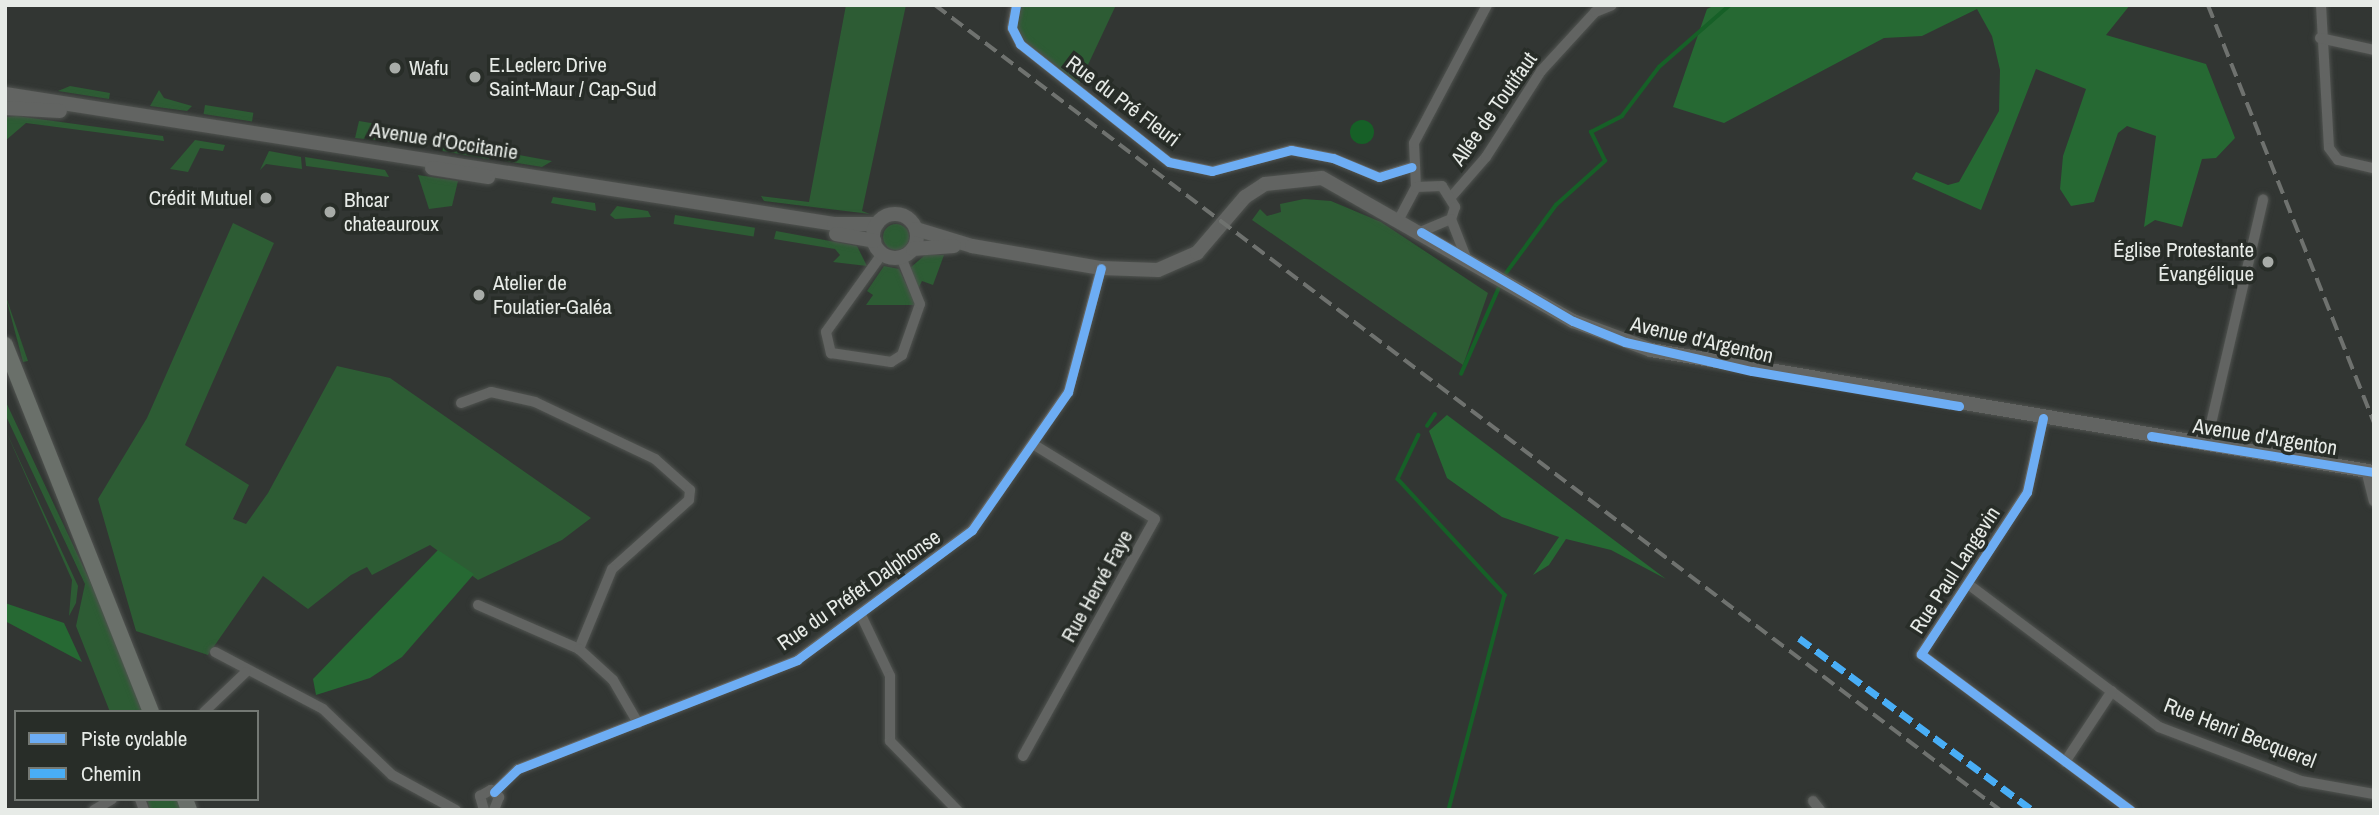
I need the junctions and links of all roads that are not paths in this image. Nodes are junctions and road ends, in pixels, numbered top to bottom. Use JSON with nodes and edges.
{"nodes":[{"id":1,"x":1016,"y":5,"type":"edge"},
{"id":2,"x":1487,"y":5,"type":"edge"},
{"id":3,"x":1612,"y":5,"type":"edge"},
{"id":4,"x":2321,"y":5,"type":"edge"},
{"id":5,"x":1595,"y":9,"type":"edge"},
{"id":6,"x":2320,"y":38,"type":"junction"},
{"id":7,"x":2374,"y":50,"type":"edge"},
{"id":8,"x":5,"y":94,"type":"edge"},
{"id":9,"x":5,"y":108,"type":"edge"},
{"id":10,"x":1411,"y":167,"type":"junction"},
{"id":11,"x":2374,"y":168,"type":"edge"},
{"id":12,"x":1416,"y":187,"type":"junction"},
{"id":13,"x":1452,"y":196,"type":"junction"},
{"id":14,"x":2263,"y":200,"type":"dead end"},
{"id":15,"x":1399,"y":219,"type":"junction"},
{"id":16,"x":1451,"y":219,"type":"junction"},
{"id":17,"x":877,"y":224,"type":"junction"},
{"id":18,"x":916,"y":229,"type":"junction"},
{"id":19,"x":1421,"y":232,"type":"junction"},
{"id":20,"x":972,"y":246,"type":"junction"},
{"id":21,"x":878,"y":248,"type":"junction"},
{"id":22,"x":913,"y":249,"type":"junction"},
{"id":23,"x":901,"y":257,"type":"junction"},
{"id":24,"x":1467,"y":260,"type":"junction"},
{"id":25,"x":1101,"y":268,"type":"junction"},
{"id":26,"x":5,"y":345,"type":"edge"},
{"id":27,"x":5,"y":368,"type":"edge"},
{"id":28,"x":461,"y":403,"type":"dead end"},
{"id":29,"x":2043,"y":418,"type":"junction"},
{"id":30,"x":2206,"y":445,"type":"junction"},
{"id":31,"x":1036,"y":446,"type":"junction"},
{"id":32,"x":2370,"y":471,"type":"edge"},
{"id":33,"x":2374,"y":501,"type":"edge"},
{"id":34,"x":75,"y":520,"type":"junction"},
{"id":35,"x":1968,"y":584,"type":"junction"},
{"id":36,"x":478,"y":605,"type":"dead end"},
{"id":37,"x":860,"y":613,"type":"junction"},
{"id":38,"x":579,"y":649,"type":"junction"},
{"id":39,"x":215,"y":652,"type":"dead end"},
{"id":40,"x":246,"y":672,"type":"junction"},
{"id":41,"x":2112,"y":691,"type":"junction"},
{"id":42,"x":150,"y":710,"type":"edge"},
{"id":43,"x":206,"y":710,"type":"edge"},
{"id":44,"x":638,"y":723,"type":"junction"},
{"id":45,"x":1023,"y":756,"type":"dead end"},
{"id":46,"x":2065,"y":762,"type":"junction"},
{"id":47,"x":494,"y":792,"type":"junction"},
{"id":48,"x":2374,"y":794,"type":"edge"},
{"id":49,"x":481,"y":809,"type":"edge"},
{"id":50,"x":499,"y":809,"type":"edge"},
{"id":51,"x":456,"y":810,"type":"edge"},
{"id":52,"x":957,"y":810,"type":"edge"},
{"id":53,"x":2130,"y":810,"type":"edge"}],
"edges":[{"from":1,"to":10,"type":"street","name":"Rue du Pré Fleuri"},
{"from":2,"to":10,"type":"street"},
{"from":3,"to":5,"type":"street","name":"Allée de Toutifaut"},
{"from":4,"to":6,"type":"street"},
{"from":5,"to":13,"type":"street","name":"Allée de Toutifaut"},
{"from":6,"to":7,"type":"street"},
{"from":6,"to":11,"type":"street"},
{"from":8,"to":17,"type":"main road","name":"Avenue d'Occitanie"},
{"from":9,"to":21,"type":"main road","name":"Avenue d'Occitanie"},
{"from":10,"to":12,"type":"street"},
{"from":12,"to":13,"type":"street"},
{"from":12,"to":15,"type":"street"},
{"from":13,"to":16,"type":"street"},
{"from":14,"to":30,"type":"street"},
{"from":15,"to":19,"type":"main road","name":"Avenue d'Argenton"},
{"from":15,"to":25,"type":"main road","name":"Avenue d'Argenton"},
{"from":16,"to":19,"type":"street"},
{"from":16,"to":24,"type":"street"},
{"from":17,"to":18,"type":"main road","name":"Avenue d'Occitanie"},
{"from":17,"to":21,"type":"main road"},
{"from":18,"to":20,"type":"main road","name":"Avenue d'Occitanie"},
{"from":18,"to":22,"type":"main road"},
{"from":19,"to":24,"type":"main road","name":"Avenue d'Argenton"},
{"from":20,"to":22,"type":"main road","name":"Avenue d'Occitanie"},
{"from":20,"to":25,"type":"main road","name":"Avenue d'Occitanie"},
{"from":21,"to":23,"type":"main road","name":"Avenue d'Occitanie"},
{"from":21,"to":23,"type":"street"},
{"from":22,"to":23,"type":"main road"},
{"from":24,"to":29,"type":"main road","name":"Avenue d'Argenton"},
{"from":25,"to":31,"type":"street","name":"Rue du Préfet Dalphonse"},
{"from":26,"to":34,"type":"main road"},
{"from":27,"to":34,"type":"main road"},
{"from":28,"to":38,"type":"street"},
{"from":29,"to":30,"type":"main road","name":"Avenue d'Argenton"},
{"from":29,"to":35,"type":"street","name":"Rue Paul Langevin"},
{"from":30,"to":32,"type":"main road","name":"Avenue d'Argenton"},
{"from":31,"to":37,"type":"street","name":"Rue du Préfet Dalphonse"},
{"from":31,"to":45,"type":"street","name":"Rue Hervé Faye"},
{"from":32,"to":33,"type":"street"},
{"from":34,"to":42,"type":"main road"},
{"from":35,"to":41,"type":"street","name":"Rue Henri Becquerel"},
{"from":35,"to":46,"type":"street","name":"Rue Paul Langevin"},
{"from":36,"to":38,"type":"street"},
{"from":37,"to":44,"type":"street","name":"Rue du Préfet Dalphonse"},
{"from":37,"to":52,"type":"street"},
{"from":38,"to":44,"type":"street"},
{"from":39,"to":40,"type":"street"},
{"from":40,"to":43,"type":"street"},
{"from":40,"to":51,"type":"street"},
{"from":41,"to":46,"type":"street"},
{"from":41,"to":48,"type":"street","name":"Rue Henri Becquerel"},
{"from":44,"to":47,"type":"street","name":"Rue du Préfet Dalphonse"},
{"from":46,"to":53,"type":"street","name":"Rue Paul Langevin"},
{"from":47,"to":49,"type":"street","name":"Rue du Préfet Dalphonse"},
{"from":47,"to":50,"type":"street"}]}
